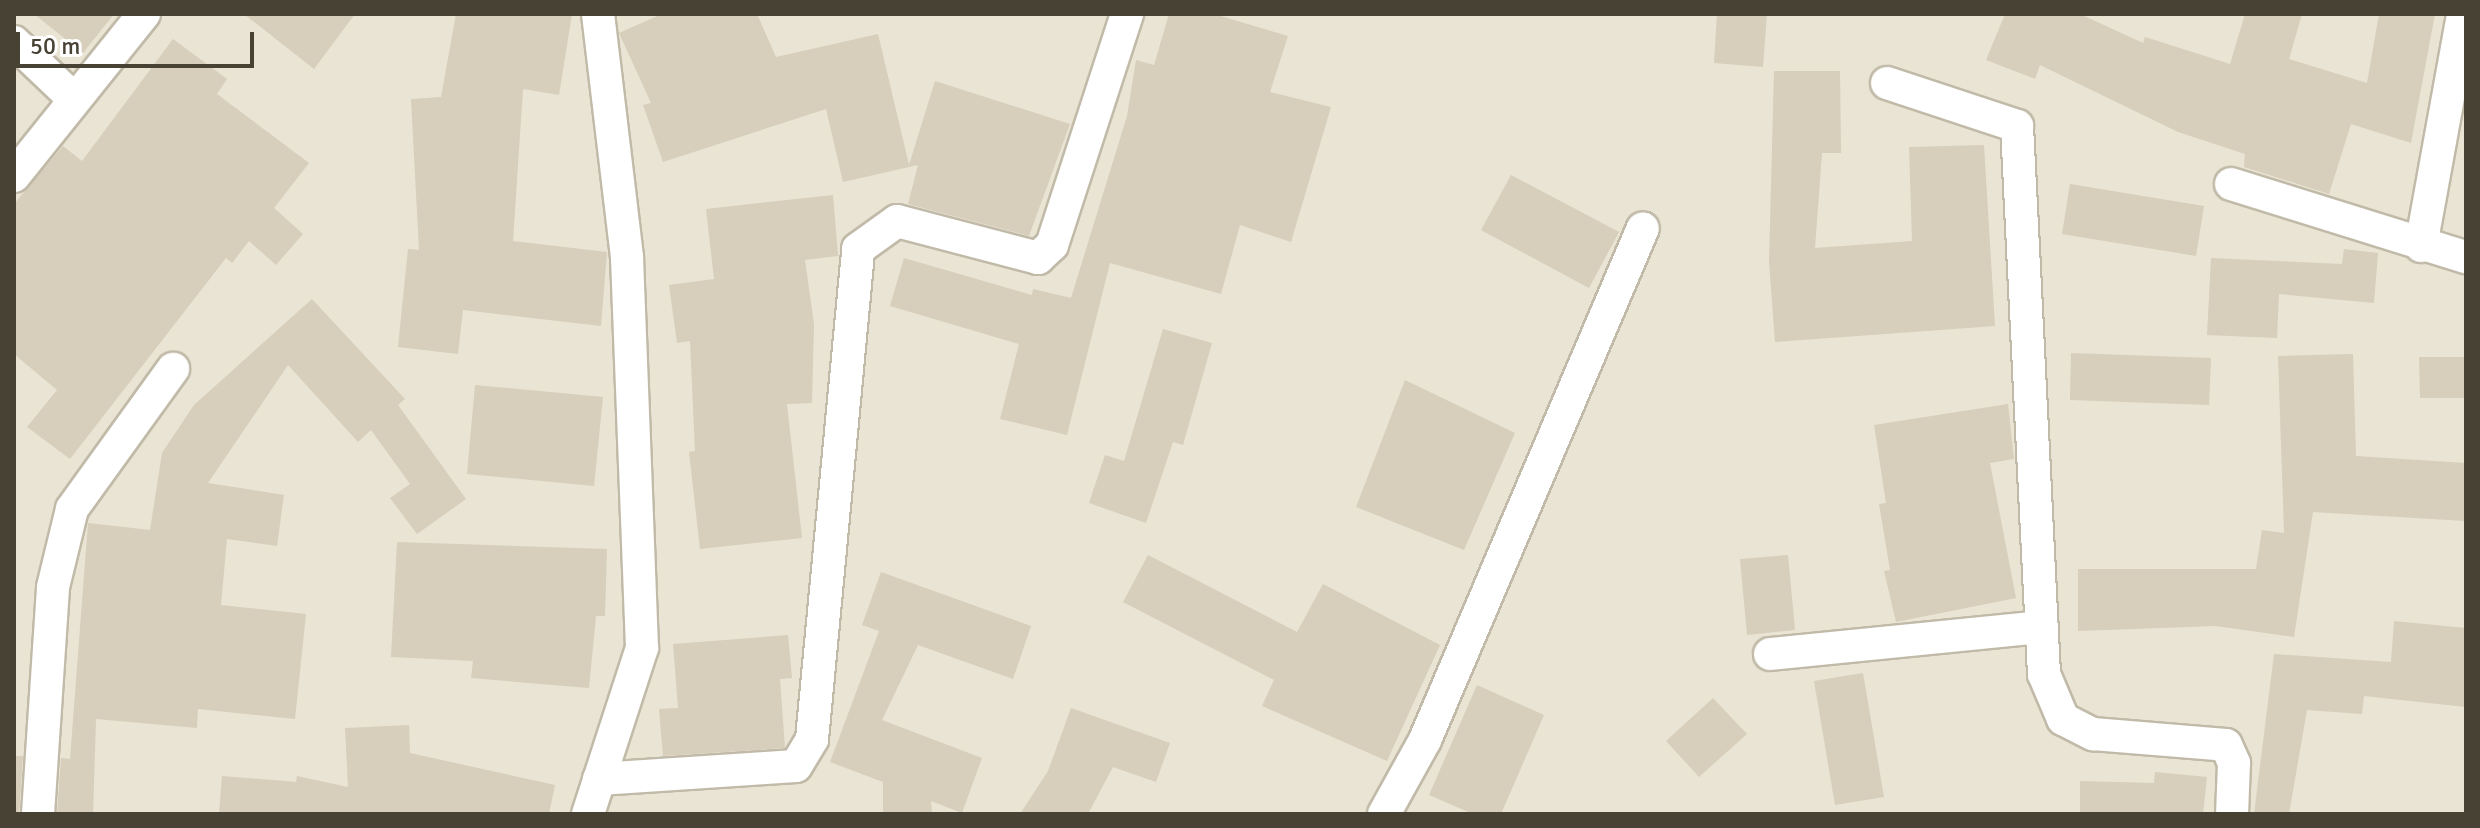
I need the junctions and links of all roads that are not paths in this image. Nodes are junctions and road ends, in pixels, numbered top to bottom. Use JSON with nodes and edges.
{"nodes":[{"id":1,"x":144,"y":14,"type":"edge"},
{"id":2,"x":598,"y":14,"type":"edge"},
{"id":3,"x":1127,"y":14,"type":"edge"},
{"id":4,"x":2463,"y":14,"type":"edge"},
{"id":5,"x":14,"y":42,"type":"edge"},
{"id":6,"x":1887,"y":83,"type":"dead end"},
{"id":7,"x":74,"y":99,"type":"junction"},
{"id":8,"x":14,"y":176,"type":"edge"},
{"id":9,"x":2231,"y":184,"type":"dead end"},
{"id":10,"x":1643,"y":228,"type":"dead end"},
{"id":11,"x":2421,"y":246,"type":"junction"},
{"id":12,"x":2466,"y":257,"type":"edge"},
{"id":13,"x":173,"y":369,"type":"dead end"},
{"id":14,"x":2042,"y":627,"type":"junction"},
{"id":15,"x":1770,"y":654,"type":"dead end"},
{"id":16,"x":599,"y":779,"type":"junction"},
{"id":17,"x":38,"y":814,"type":"edge"},
{"id":18,"x":588,"y":814,"type":"edge"},
{"id":19,"x":1384,"y":814,"type":"edge"},
{"id":20,"x":2232,"y":814,"type":"edge"}],
"edges":[{"from":1,"to":7,"type":"street"},
{"from":2,"to":16,"type":"street"},
{"from":3,"to":16,"type":"street"},
{"from":4,"to":11,"type":"street"},
{"from":5,"to":7,"type":"street"},
{"from":6,"to":14,"type":"street"},
{"from":7,"to":8,"type":"street"},
{"from":9,"to":11,"type":"street"},
{"from":10,"to":19,"type":"street"},
{"from":11,"to":12,"type":"street"},
{"from":13,"to":17,"type":"street"},
{"from":14,"to":15,"type":"street"},
{"from":14,"to":20,"type":"street"},
{"from":16,"to":18,"type":"street"}]}
